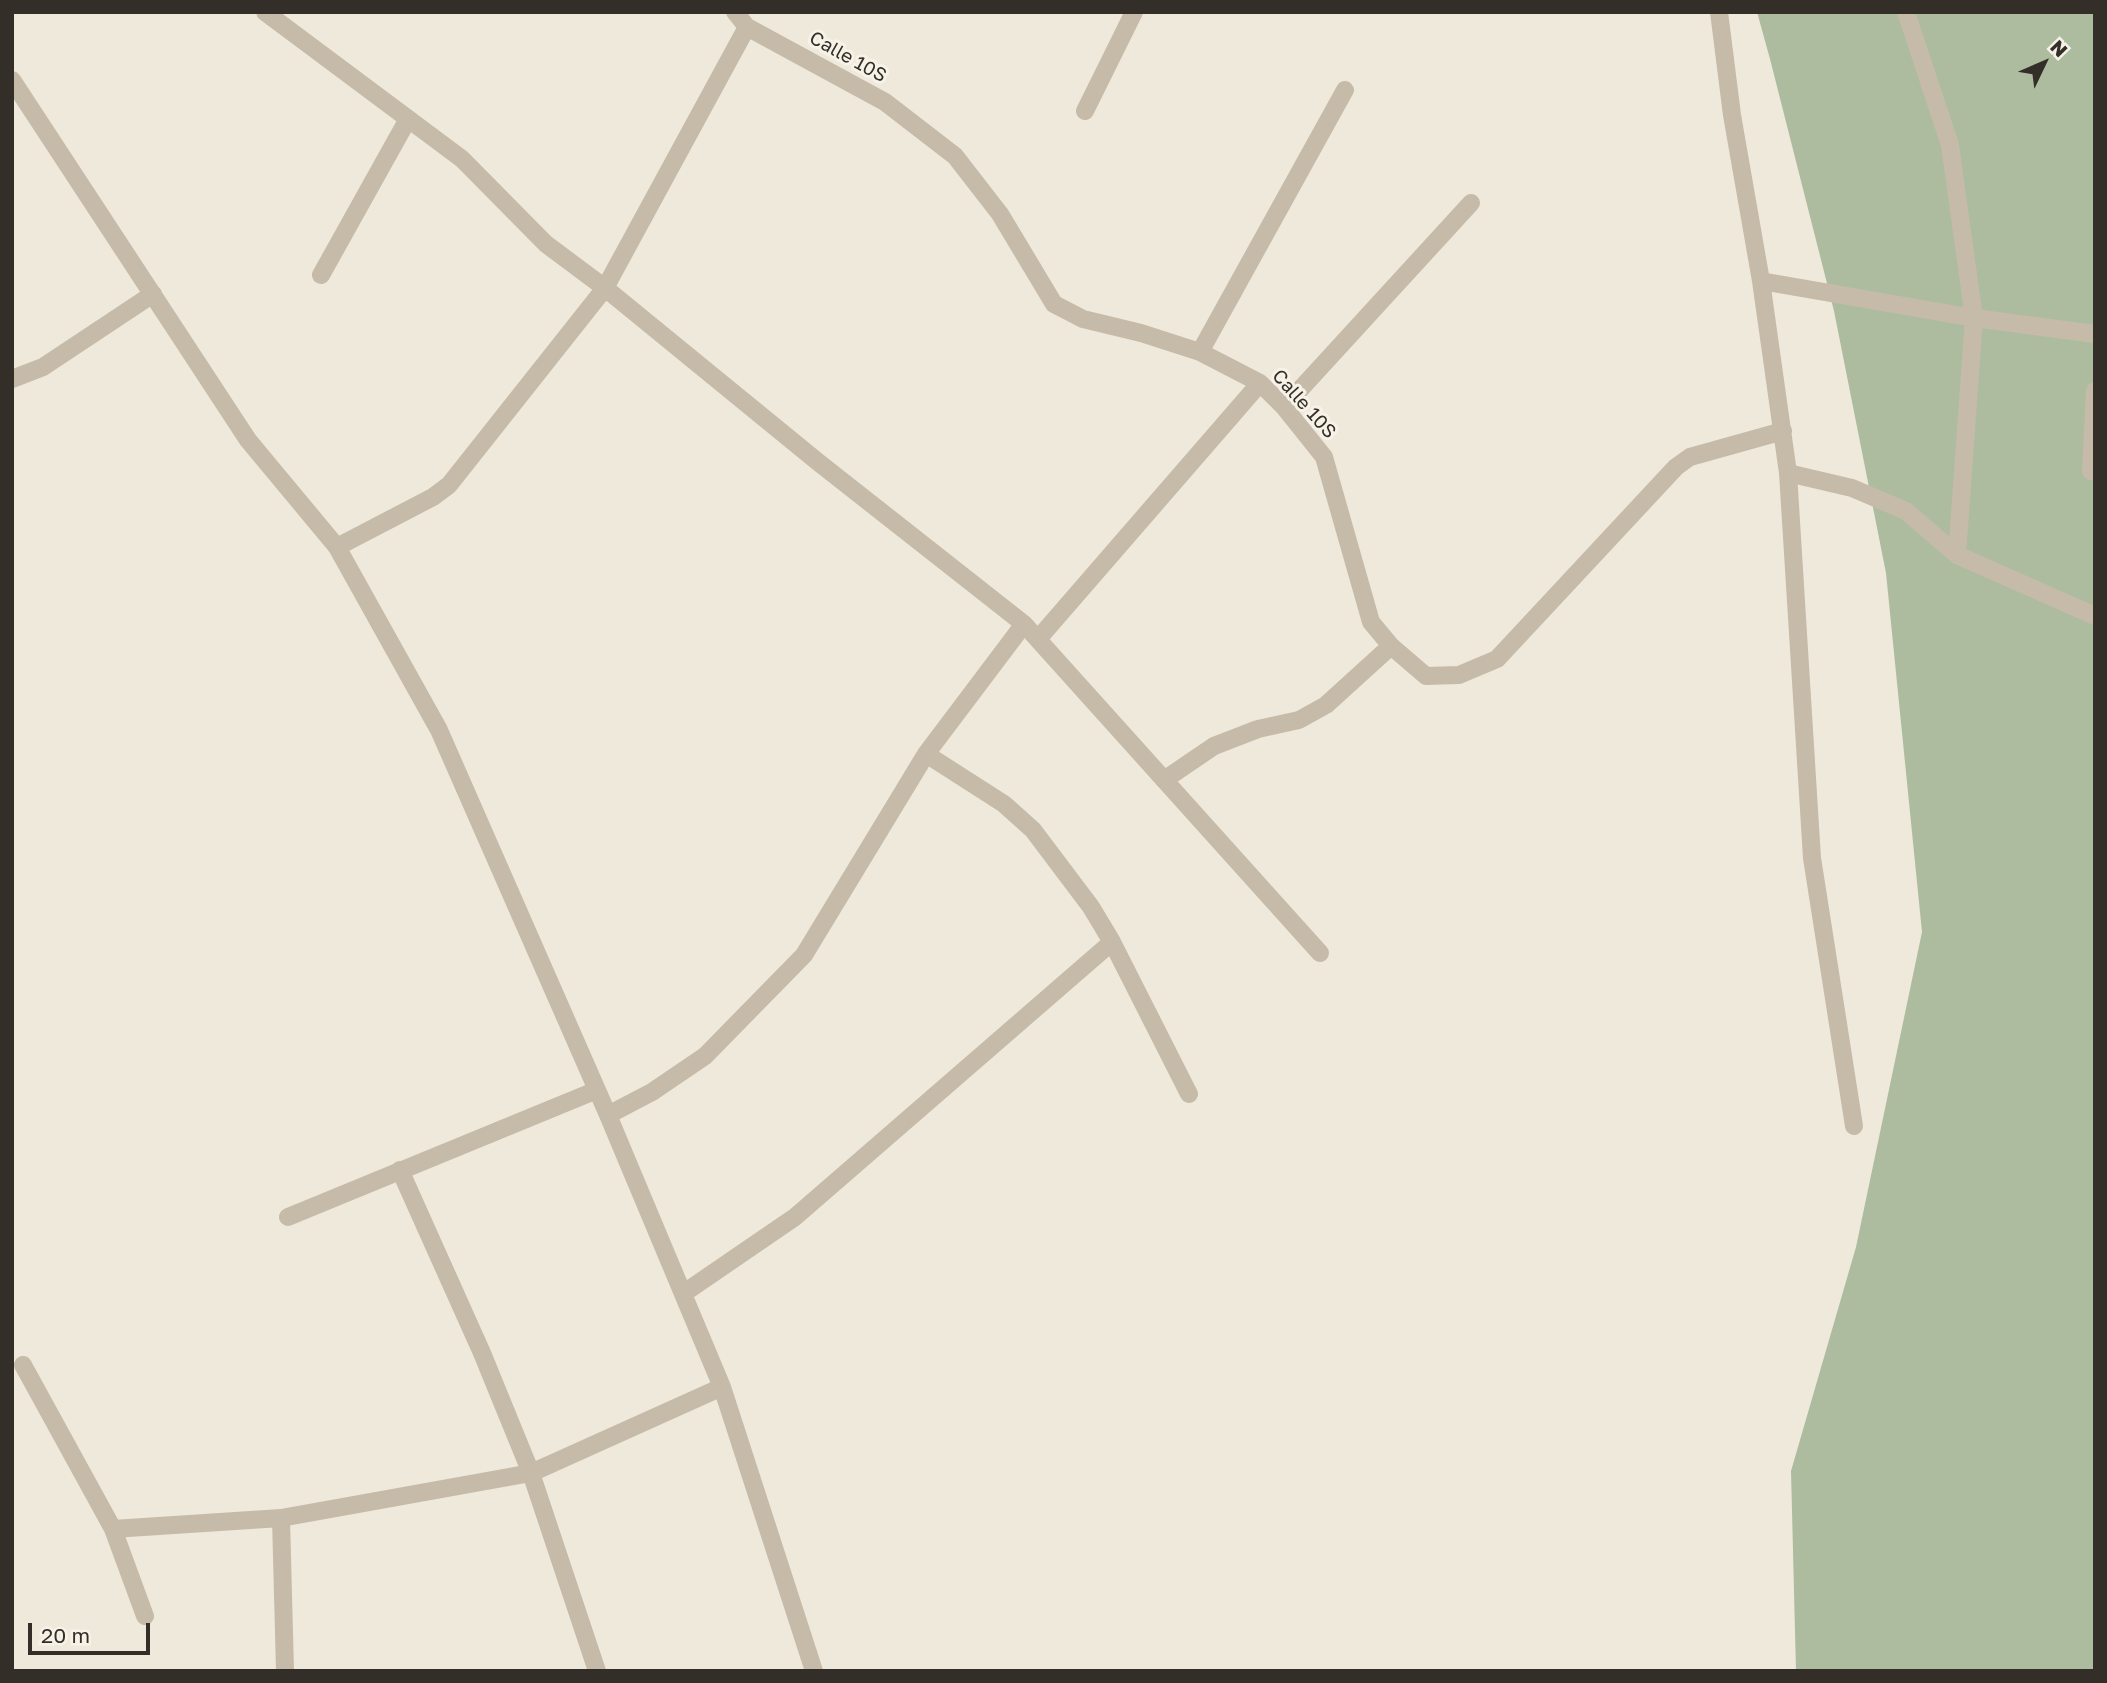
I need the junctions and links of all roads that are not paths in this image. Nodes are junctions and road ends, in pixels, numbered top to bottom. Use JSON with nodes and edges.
{"nodes":[{"id":1,"x":265,"y":12,"type":"edge"},
{"id":2,"x":735,"y":12,"type":"edge"},
{"id":3,"x":1134,"y":12,"type":"edge"},
{"id":4,"x":1719,"y":12,"type":"edge"},
{"id":5,"x":1906,"y":12,"type":"edge"},
{"id":6,"x":747,"y":27,"type":"junction"},
{"id":7,"x":12,"y":80,"type":"edge"},
{"id":8,"x":1345,"y":90,"type":"dead end"},
{"id":9,"x":1085,"y":111,"type":"dead end"},
{"id":10,"x":408,"y":119,"type":"junction"},
{"id":11,"x":1471,"y":202,"type":"dead end"},
{"id":12,"x":321,"y":275,"type":"dead end"},
{"id":13,"x":1761,"y":281,"type":"junction"},
{"id":14,"x":605,"y":288,"type":"junction"},
{"id":15,"x":153,"y":294,"type":"junction"},
{"id":16,"x":1974,"y":318,"type":"junction"},
{"id":17,"x":2095,"y":334,"type":"edge"},
{"id":18,"x":1200,"y":352,"type":"junction"},
{"id":19,"x":12,"y":379,"type":"edge"},
{"id":20,"x":1260,"y":383,"type":"junction"},
{"id":21,"x":2095,"y":391,"type":"edge"},
{"id":22,"x":1284,"y":407,"type":"junction"},
{"id":23,"x":1783,"y":431,"type":"junction"},
{"id":24,"x":2091,"y":471,"type":"dead end"},
{"id":25,"x":1788,"y":473,"type":"junction"},
{"id":26,"x":337,"y":547,"type":"junction"},
{"id":27,"x":1957,"y":555,"type":"junction"},
{"id":28,"x":2095,"y":616,"type":"edge"},
{"id":29,"x":1024,"y":624,"type":"junction"},
{"id":30,"x":1038,"y":639,"type":"junction"},
{"id":31,"x":1391,"y":646,"type":"junction"},
{"id":32,"x":926,"y":754,"type":"junction"},
{"id":33,"x":1164,"y":780,"type":"junction"},
{"id":34,"x":1112,"y":942,"type":"junction"},
{"id":35,"x":1320,"y":953,"type":"dead end"},
{"id":36,"x":597,"y":1090,"type":"junction"},
{"id":37,"x":1189,"y":1094,"type":"dead end"},
{"id":38,"x":608,"y":1115,"type":"junction"},
{"id":39,"x":1854,"y":1126,"type":"dead end"},
{"id":40,"x":400,"y":1170,"type":"junction"},
{"id":41,"x":288,"y":1217,"type":"dead end"},
{"id":42,"x":684,"y":1293,"type":"junction"},
{"id":43,"x":23,"y":1365,"type":"dead end"},
{"id":44,"x":722,"y":1387,"type":"junction"},
{"id":45,"x":531,"y":1473,"type":"junction"},
{"id":46,"x":281,"y":1518,"type":"junction"},
{"id":47,"x":113,"y":1529,"type":"junction"},
{"id":48,"x":145,"y":1616,"type":"dead end"},
{"id":49,"x":285,"y":1671,"type":"edge"},
{"id":50,"x":597,"y":1671,"type":"edge"},
{"id":51,"x":814,"y":1671,"type":"edge"}],
"edges":[{"from":1,"to":10,"type":"street"},
{"from":2,"to":6,"type":"street","name":"Calle 10S"},
{"from":3,"to":9,"type":"street"},
{"from":4,"to":13,"type":"street"},
{"from":5,"to":16,"type":"street"},
{"from":6,"to":14,"type":"street"},
{"from":6,"to":18,"type":"street","name":"Calle 10S"},
{"from":7,"to":15,"type":"street"},
{"from":8,"to":18,"type":"street"},
{"from":10,"to":12,"type":"street"},
{"from":10,"to":14,"type":"street"},
{"from":11,"to":22,"type":"street"},
{"from":13,"to":16,"type":"street"},
{"from":13,"to":23,"type":"street"},
{"from":14,"to":26,"type":"street"},
{"from":14,"to":29,"type":"street"},
{"from":15,"to":19,"type":"street"},
{"from":15,"to":26,"type":"street"},
{"from":16,"to":17,"type":"street"},
{"from":16,"to":27,"type":"street"},
{"from":18,"to":20,"type":"street","name":"Calle 10S"},
{"from":20,"to":22,"type":"street","name":"Calle 10S"},
{"from":20,"to":30,"type":"street"},
{"from":21,"to":24,"type":"street"},
{"from":22,"to":31,"type":"street","name":"Calle 10S"},
{"from":23,"to":25,"type":"street"},
{"from":23,"to":31,"type":"street","name":"Calle 10S"},
{"from":25,"to":27,"type":"street"},
{"from":25,"to":39,"type":"street"},
{"from":26,"to":36,"type":"street"},
{"from":27,"to":28,"type":"street"},
{"from":29,"to":30,"type":"street"},
{"from":29,"to":32,"type":"street"},
{"from":30,"to":33,"type":"street"},
{"from":31,"to":33,"type":"street"},
{"from":32,"to":34,"type":"street"},
{"from":32,"to":38,"type":"street"},
{"from":33,"to":35,"type":"street"},
{"from":34,"to":37,"type":"street"},
{"from":34,"to":42,"type":"street"},
{"from":36,"to":38,"type":"street"},
{"from":36,"to":40,"type":"street"},
{"from":38,"to":42,"type":"street"},
{"from":40,"to":41,"type":"street"},
{"from":40,"to":45,"type":"street"},
{"from":42,"to":44,"type":"street"},
{"from":43,"to":47,"type":"street"},
{"from":44,"to":45,"type":"street"},
{"from":44,"to":51,"type":"street"},
{"from":45,"to":46,"type":"street"},
{"from":45,"to":50,"type":"street"},
{"from":46,"to":47,"type":"street"},
{"from":46,"to":49,"type":"street"},
{"from":47,"to":48,"type":"street"}]}
